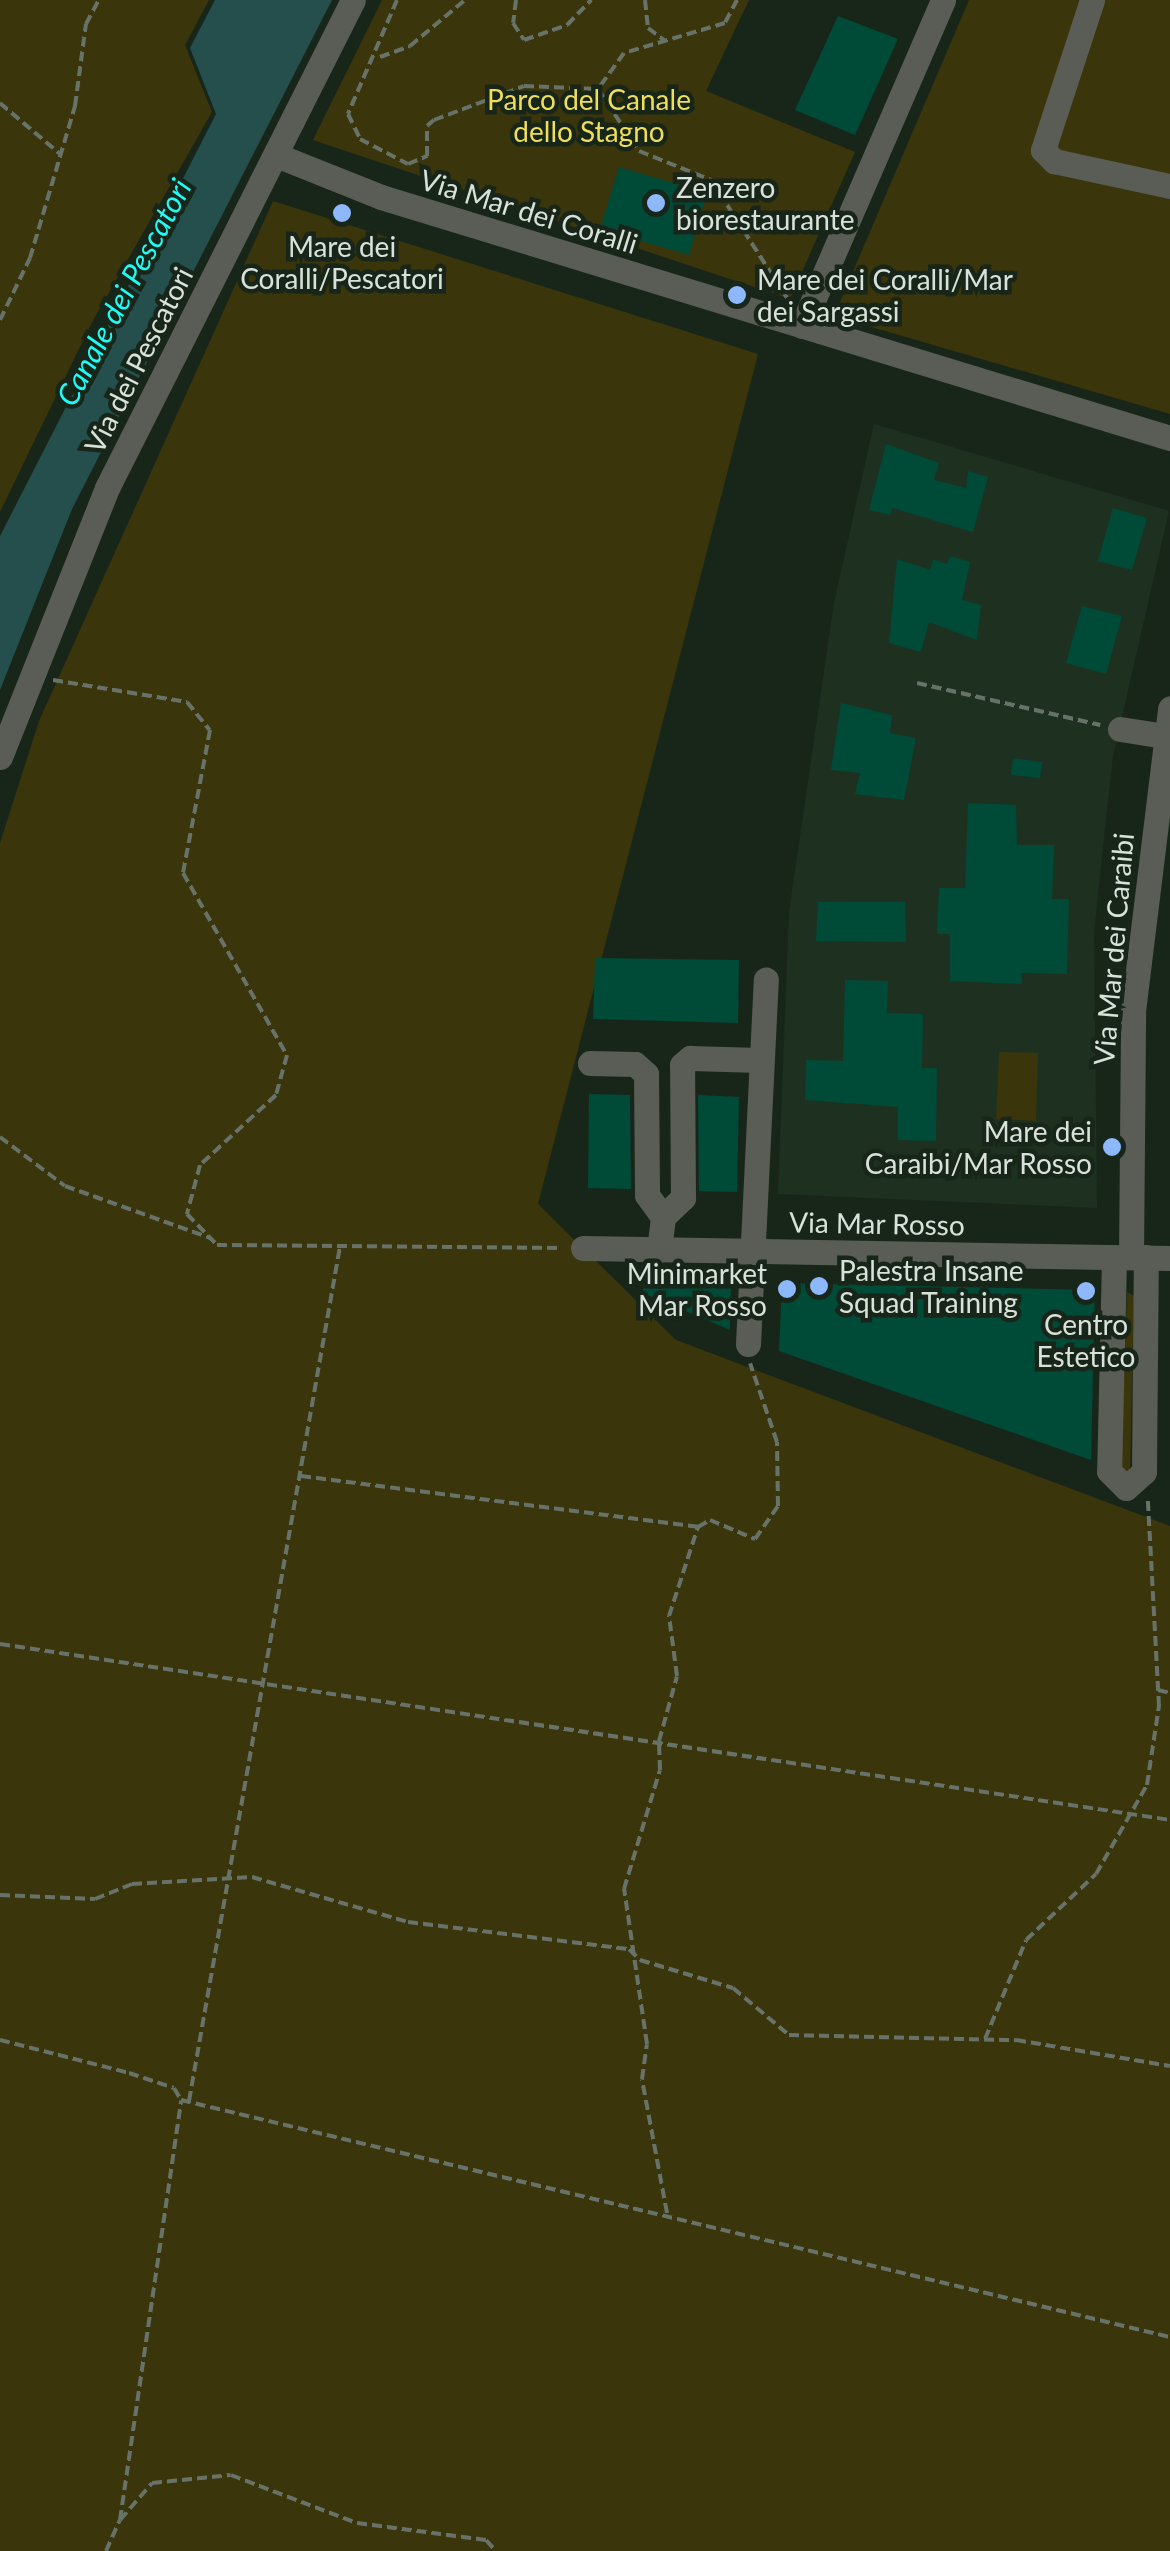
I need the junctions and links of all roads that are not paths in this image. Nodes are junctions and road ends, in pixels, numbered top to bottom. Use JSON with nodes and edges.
{"nodes":[{"id":1,"x":353,"y":0,"type":"edge"},
{"id":2,"x":944,"y":0,"type":"edge"},
{"id":3,"x":1092,"y":0,"type":"edge"},
{"id":4,"x":276,"y":155,"type":"junction"},
{"id":5,"x":1170,"y":186,"type":"edge"},
{"id":6,"x":803,"y":324,"type":"junction"},
{"id":7,"x":1170,"y":438,"type":"edge"},
{"id":8,"x":1170,"y":708,"type":"edge"},
{"id":9,"x":1120,"y":729,"type":"road end"},
{"id":10,"x":1165,"y":736,"type":"junction"},
{"id":11,"x":0,"y":757,"type":"edge"},
{"id":12,"x":766,"y":980,"type":"dead end"},
{"id":13,"x":760,"y":1060,"type":"junction"},
{"id":14,"x":590,"y":1063,"type":"dead end"},
{"id":15,"x":663,"y":1217,"type":"junction"},
{"id":16,"x":583,"y":1248,"type":"road end"},
{"id":17,"x":659,"y":1250,"type":"junction"},
{"id":18,"x":748,"y":1251,"type":"junction"},
{"id":19,"x":1140,"y":1257,"type":"edge"},
{"id":20,"x":748,"y":1344,"type":"road end"},
{"id":21,"x":1138,"y":1483,"type":"road end"}],
"edges":[{"from":1,"to":4,"type":"street","name":"Via dei Pescatori"},
{"from":2,"to":6,"type":"street"},
{"from":3,"to":5,"type":"street"},
{"from":4,"to":6,"type":"street","name":"Via Mar dei Coralli"},
{"from":4,"to":11,"type":"street","name":"Via dei Pescatori"},
{"from":6,"to":7,"type":"street","name":"Via Mar dei Coralli"},
{"from":8,"to":10,"type":"street","name":"Via Mar dei Caraibi"},
{"from":9,"to":10,"type":"street"},
{"from":10,"to":19,"type":"street","name":"Via Mar dei Caraibi"},
{"from":12,"to":13,"type":"street"},
{"from":13,"to":15,"type":"street"},
{"from":13,"to":18,"type":"street"},
{"from":14,"to":15,"type":"street"},
{"from":15,"to":17,"type":"street"},
{"from":16,"to":17,"type":"street","name":"Via Mar Rosso"},
{"from":17,"to":18,"type":"street","name":"Via Mar Rosso"},
{"from":18,"to":19,"type":"street","name":"Via Mar Rosso"},
{"from":18,"to":20,"type":"street"},
{"from":19,"to":21,"type":"street","name":"Via Mar dei Caraibi"}]}
